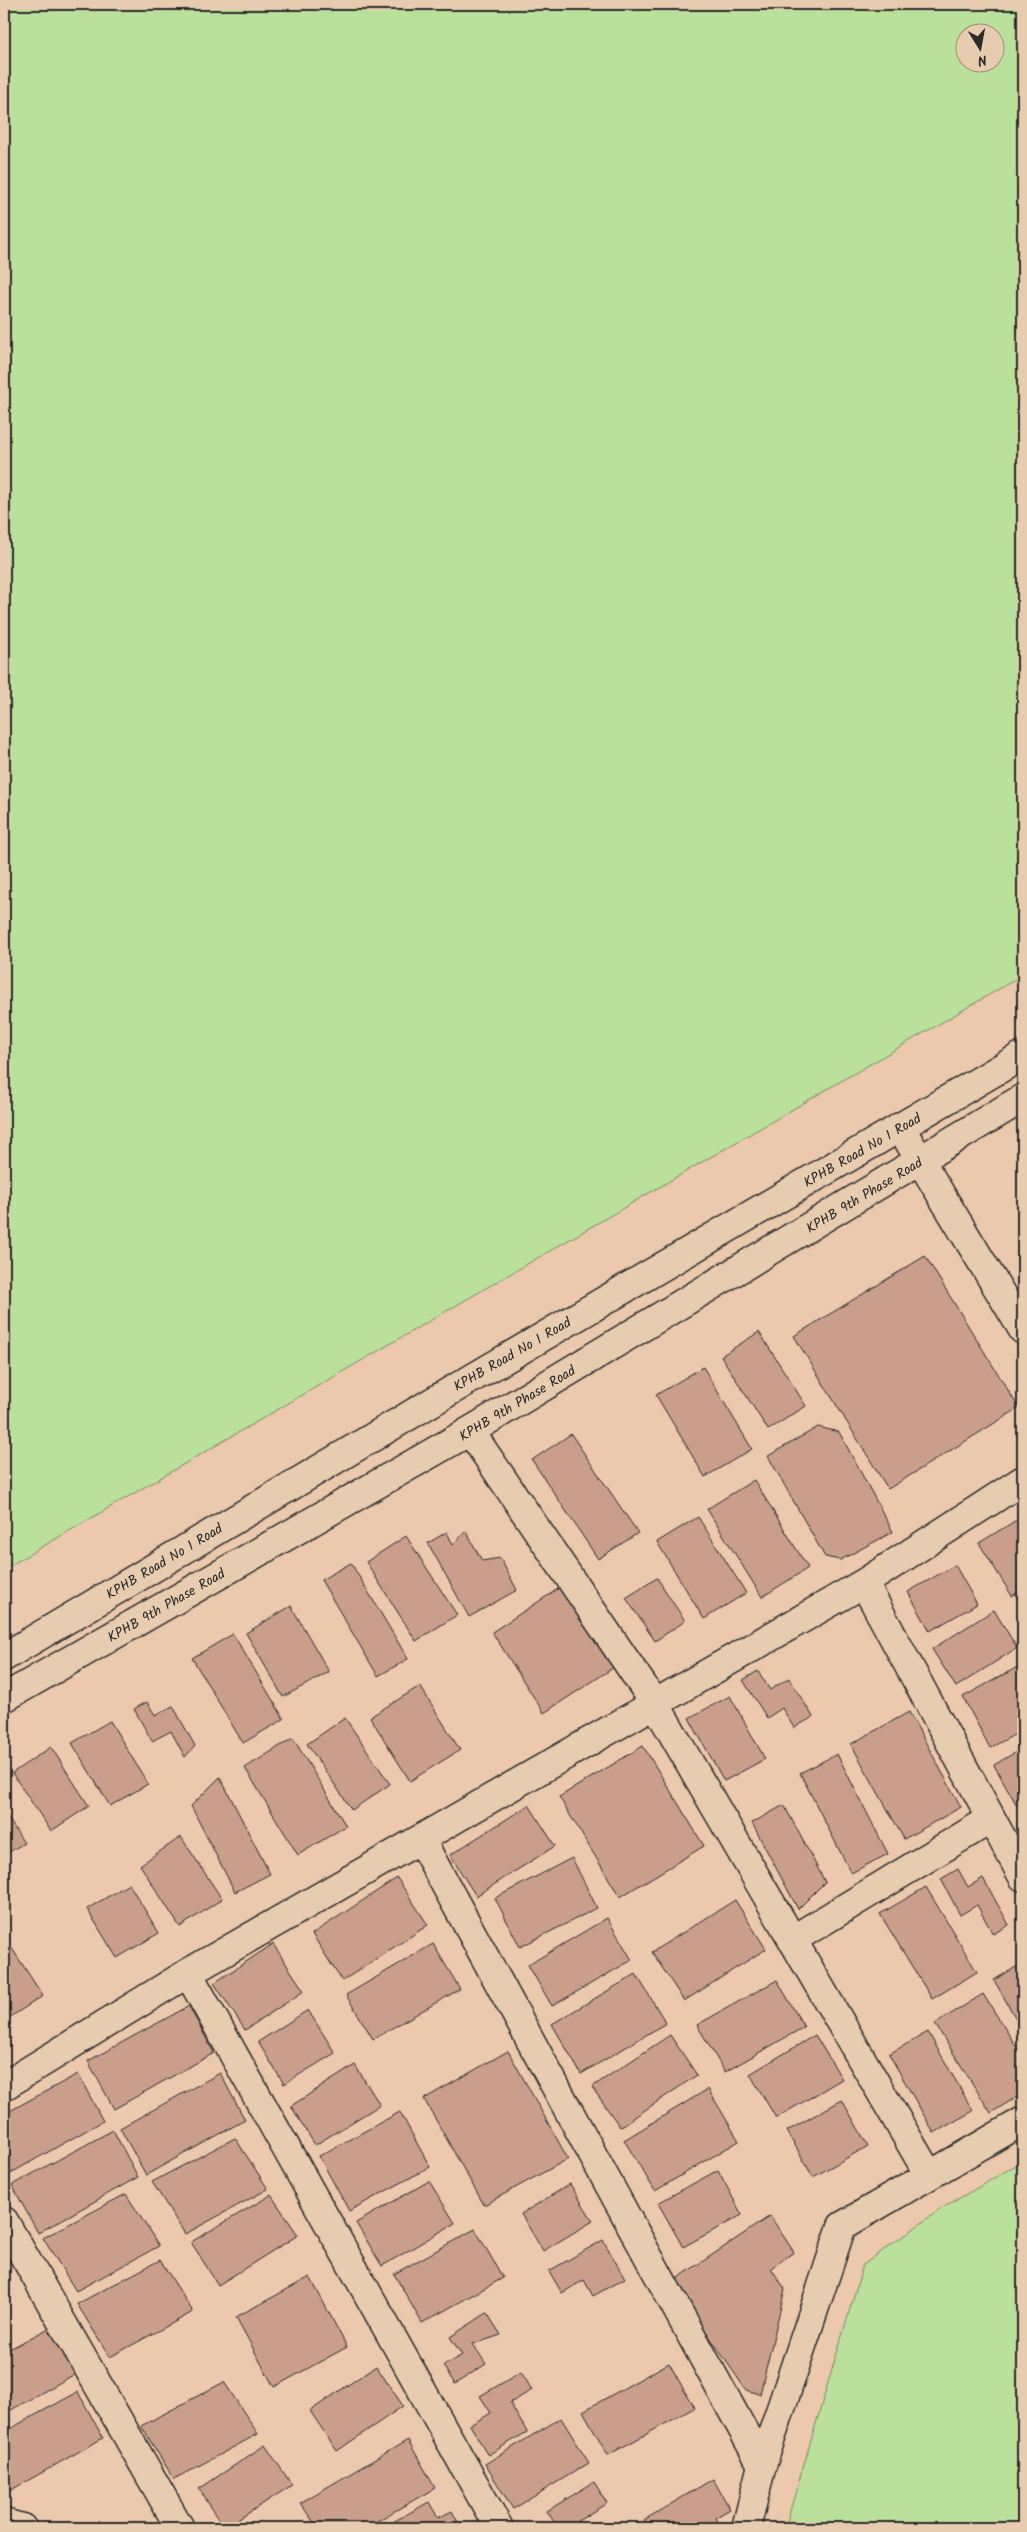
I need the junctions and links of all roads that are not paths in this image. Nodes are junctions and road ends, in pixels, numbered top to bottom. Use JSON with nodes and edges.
{"nodes":[{"id":1,"x":1023,"y":1055,"type":"edge"},
{"id":2,"x":1023,"y":1098,"type":"edge"},
{"id":3,"x":900,"y":1127,"type":"junction"},
{"id":4,"x":922,"y":1161,"type":"junction"},
{"id":5,"x":1023,"y":1330,"type":"edge"},
{"id":6,"x":470,"y":1431,"type":"junction"},
{"id":7,"x":1023,"y":1480,"type":"edge"},
{"id":8,"x":864,"y":1583,"type":"junction"},
{"id":9,"x":4,"y":1657,"type":"edge"},
{"id":10,"x":4,"y":1698,"type":"edge"},
{"id":11,"x":656,"y":1705,"type":"junction"},
{"id":12,"x":992,"y":1819,"type":"junction"},
{"id":13,"x":421,"y":1840,"type":"junction"},
{"id":14,"x":1023,"y":1877,"type":"edge"},
{"id":15,"x":792,"y":1940,"type":"junction"},
{"id":16,"x":188,"y":1974,"type":"junction"},
{"id":17,"x":4,"y":2086,"type":"edge"},
{"id":18,"x":1023,"y":2121,"type":"edge"},
{"id":19,"x":929,"y":2175,"type":"junction"},
{"id":20,"x":4,"y":2221,"type":"edge"},
{"id":21,"x":762,"y":2465,"type":"junction"},
{"id":22,"x":4,"y":2523,"type":"edge"},
{"id":23,"x":22,"y":2528,"type":"edge"},
{"id":24,"x":180,"y":2528,"type":"edge"},
{"id":25,"x":499,"y":2528,"type":"edge"},
{"id":26,"x":746,"y":2528,"type":"edge"}],
"edges":[{"from":1,"to":3,"type":"street","name":"KPHB Road No 1 Road"},
{"from":2,"to":4,"type":"street","name":"KPHB 9th Phase Road"},
{"from":3,"to":4,"type":"street"},
{"from":3,"to":9,"type":"street","name":"KPHB Road No 1 Road"},
{"from":4,"to":5,"type":"street"},
{"from":4,"to":6,"type":"street","name":"KPHB 9th Phase Road"},
{"from":6,"to":10,"type":"street","name":"KPHB 9th Phase Road"},
{"from":6,"to":11,"type":"street"},
{"from":7,"to":8,"type":"street"},
{"from":8,"to":11,"type":"street"},
{"from":8,"to":12,"type":"street"},
{"from":11,"to":13,"type":"street"},
{"from":11,"to":15,"type":"street"},
{"from":12,"to":14,"type":"street"},
{"from":12,"to":15,"type":"street"},
{"from":13,"to":16,"type":"street"},
{"from":13,"to":21,"type":"street"},
{"from":15,"to":19,"type":"street"},
{"from":16,"to":17,"type":"street"},
{"from":16,"to":25,"type":"street"},
{"from":18,"to":19,"type":"street"},
{"from":19,"to":21,"type":"street"},
{"from":20,"to":24,"type":"street"},
{"from":21,"to":26,"type":"street"},
{"from":22,"to":23,"type":"street"}]}
